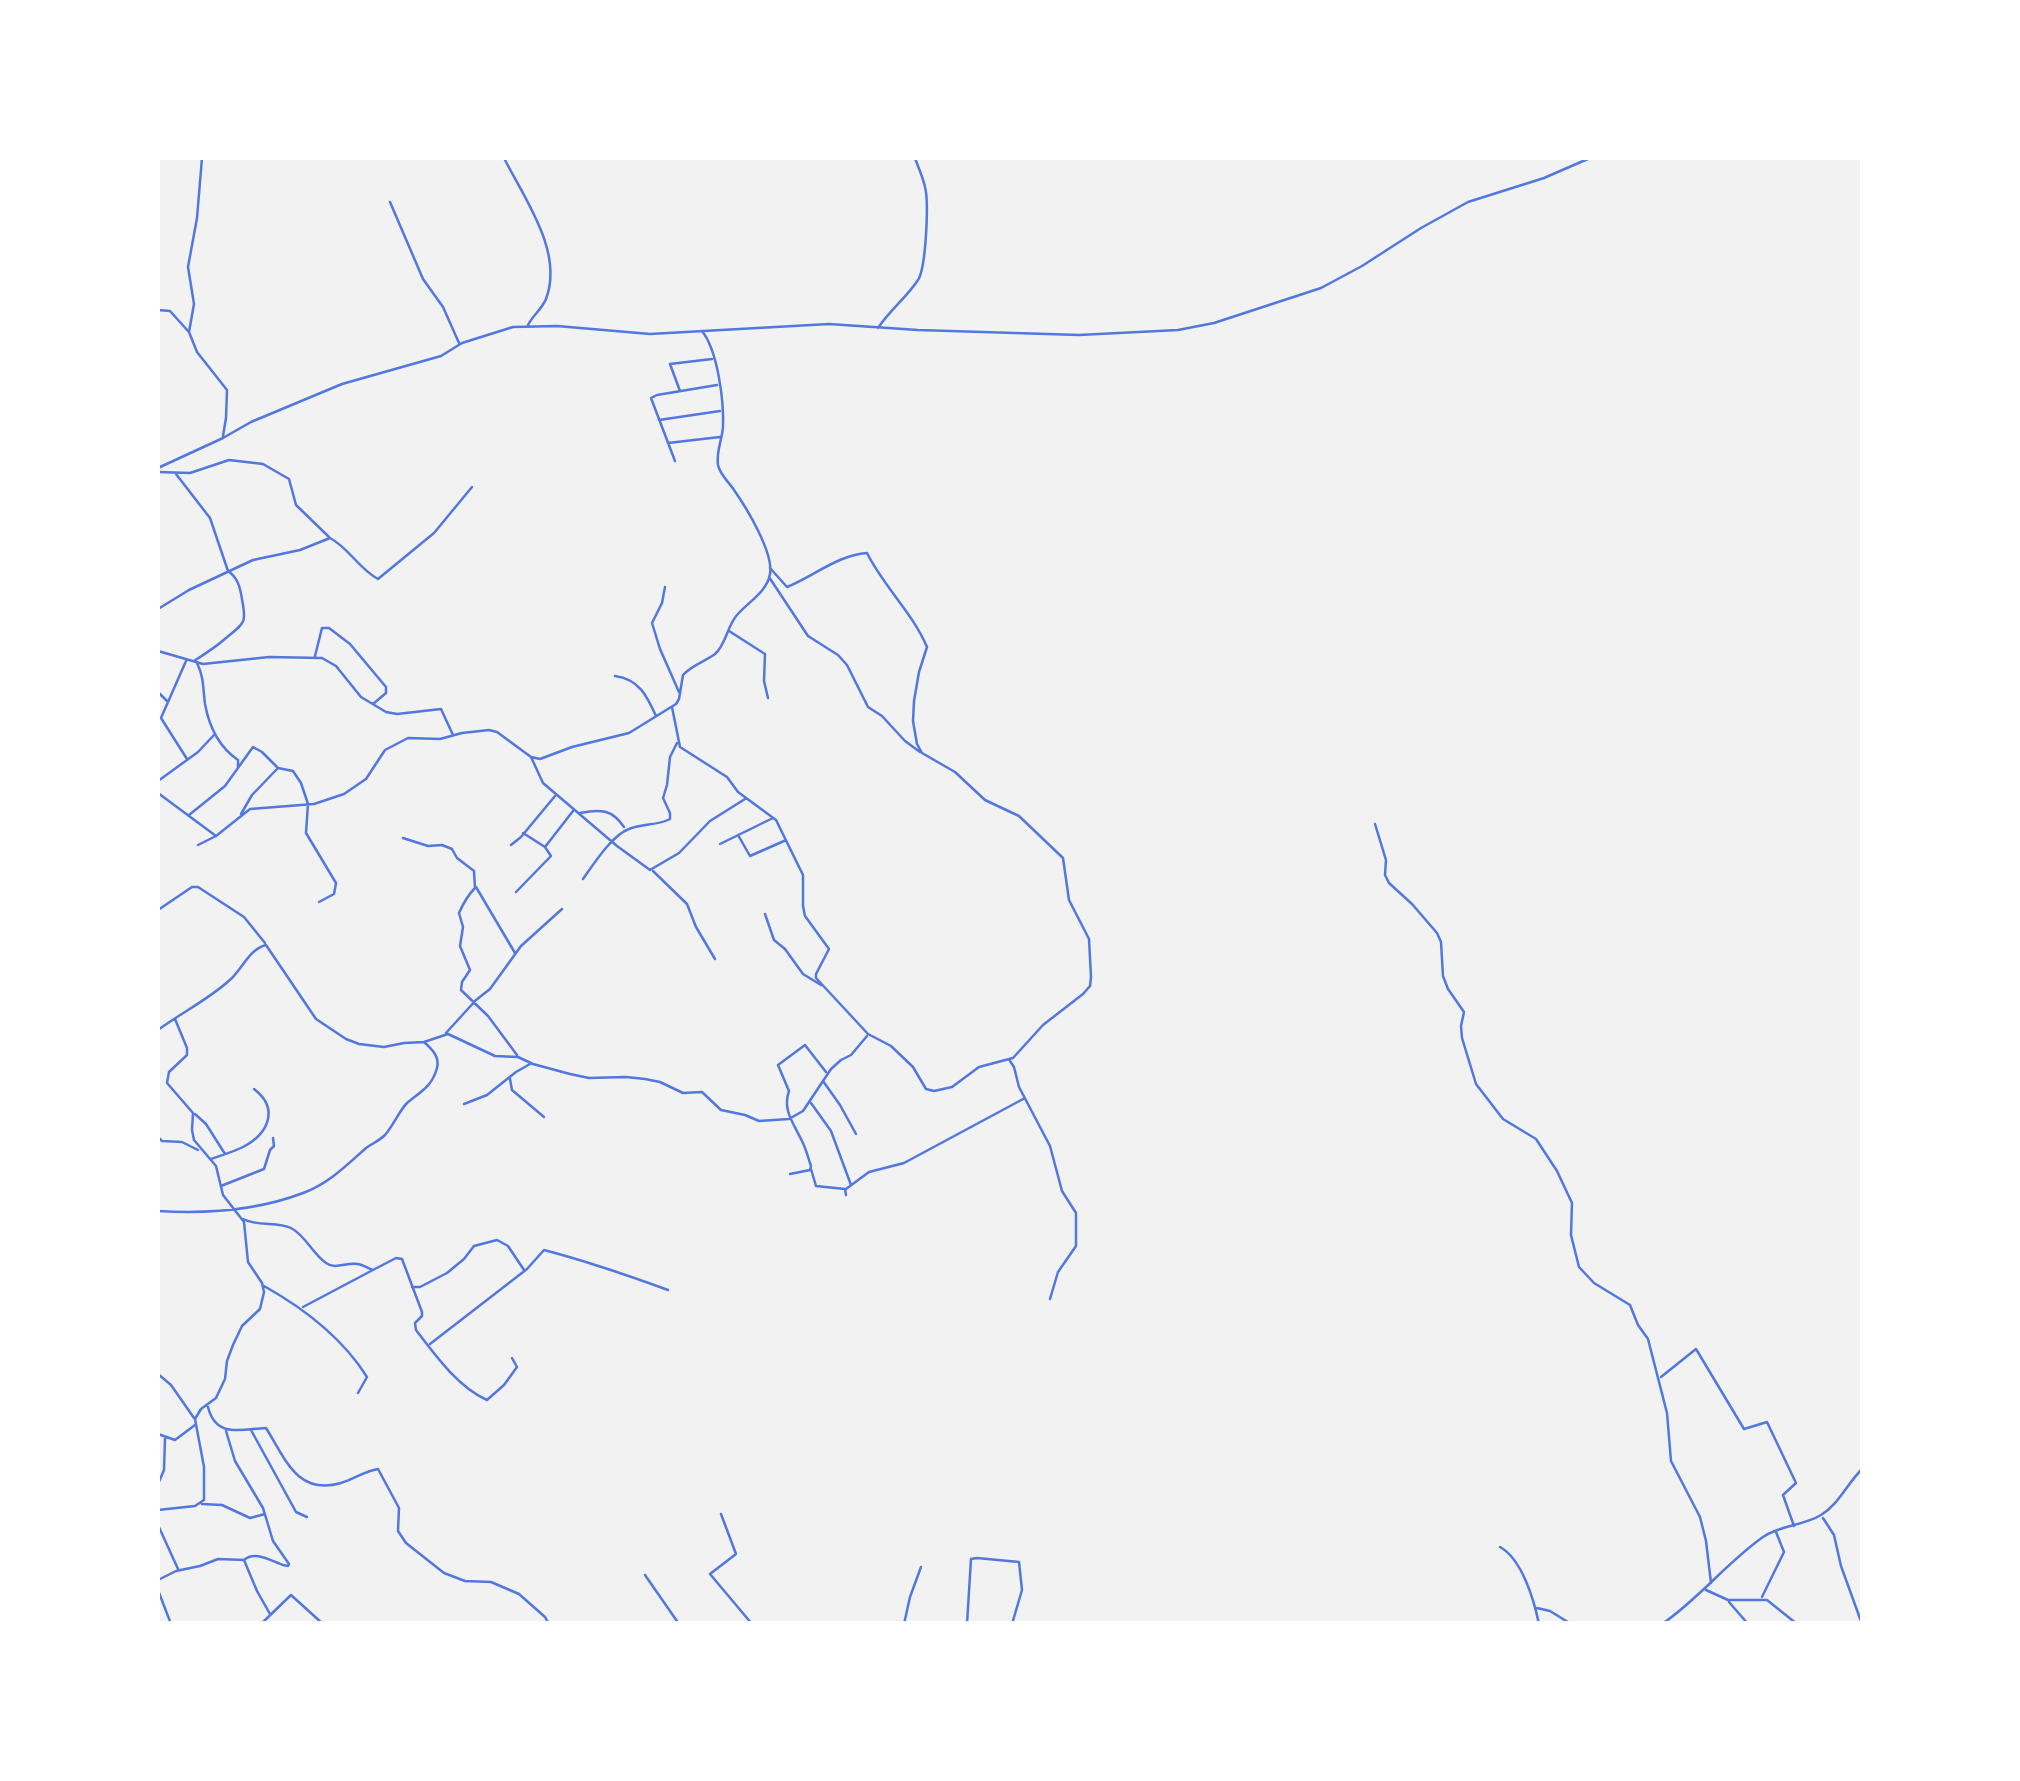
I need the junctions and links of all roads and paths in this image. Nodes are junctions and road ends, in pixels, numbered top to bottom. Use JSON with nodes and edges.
{"nodes":[{"id":1,"x":202,"y":158,"type":"edge"},
{"id":2,"x":504,"y":158,"type":"edge"},
{"id":3,"x":915,"y":158,"type":"edge"},
{"id":4,"x":1590,"y":158,"type":"edge"},
{"id":5,"x":390,"y":202,"type":"dead end"},
{"id":6,"x":158,"y":310,"type":"edge"},
{"id":7,"x":528,"y":326,"type":"junction"},
{"id":8,"x":878,"y":328,"type":"junction"},
{"id":9,"x":700,"y":330,"type":"junction"},
{"id":10,"x":189,"y":332,"type":"junction"},
{"id":11,"x":459,"y":344,"type":"junction"},
{"id":12,"x":714,"y":358,"type":"junction"},
{"id":13,"x":719,"y":385,"type":"junction"},
{"id":14,"x":680,"y":390,"type":"junction"},
{"id":15,"x":722,"y":410,"type":"junction"},
{"id":16,"x":659,"y":420,"type":"junction"},
{"id":17,"x":721,"y":437,"type":"junction"},
{"id":18,"x":223,"y":438,"type":"junction"},
{"id":19,"x":668,"y":443,"type":"junction"},
{"id":20,"x":675,"y":461,"type":"dead end"},
{"id":21,"x":158,"y":470,"type":"edge"},
{"id":22,"x":176,"y":474,"type":"junction"},
{"id":23,"x":472,"y":487,"type":"dead end"},
{"id":24,"x":330,"y":538,"type":"junction"},
{"id":25,"x":770,"y":568,"type":"junction"},
{"id":26,"x":228,"y":571,"type":"junction"},
{"id":27,"x":769,"y":578,"type":"junction"},
{"id":28,"x":664,"y":586,"type":"dead end"},
{"id":29,"x":158,"y":609,"type":"edge"},
{"id":30,"x":728,"y":630,"type":"junction"},
{"id":31,"x":158,"y":651,"type":"edge"},
{"id":32,"x":315,"y":657,"type":"junction"},
{"id":33,"x":192,"y":662,"type":"junction"},
{"id":34,"x":158,"y":663,"type":"edge"},
{"id":35,"x":615,"y":676,"type":"dead end"},
{"id":36,"x":158,"y":692,"type":"edge"},
{"id":37,"x":680,"y":693,"type":"junction"},
{"id":38,"x":768,"y":698,"type":"dead end"},
{"id":39,"x":168,"y":701,"type":"junction"},
{"id":40,"x":372,"y":705,"type":"junction"},
{"id":41,"x":672,"y":708,"type":"junction"},
{"id":42,"x":656,"y":718,"type":"junction"},
{"id":43,"x":215,"y":734,"type":"junction"},
{"id":44,"x":453,"y":735,"type":"junction"},
{"id":45,"x":678,"y":742,"type":"junction"},
{"id":46,"x":922,"y":752,"type":"junction"},
{"id":47,"x":531,"y":757,"type":"junction"},
{"id":48,"x":187,"y":759,"type":"junction"},
{"id":49,"x":238,"y":768,"type":"junction"},
{"id":50,"x":278,"y":768,"type":"junction"},
{"id":51,"x":158,"y":781,"type":"edge"},
{"id":52,"x":158,"y":793,"type":"edge"},
{"id":53,"x":556,"y":795,"type":"junction"},
{"id":54,"x":746,"y":798,"type":"junction"},
{"id":55,"x":308,"y":804,"type":"junction"},
{"id":56,"x":576,"y":812,"type":"junction"},
{"id":57,"x":188,"y":814,"type":"junction"},
{"id":58,"x":240,"y":814,"type":"junction"},
{"id":59,"x":774,"y":817,"type":"junction"},
{"id":60,"x":1375,"y":824,"type":"dead end"},
{"id":61,"x":626,"y":830,"type":"junction"},
{"id":62,"x":523,"y":833,"type":"junction"},
{"id":63,"x":738,"y":835,"type":"junction"},
{"id":64,"x":216,"y":836,"type":"junction"},
{"id":65,"x":404,"y":838,"type":"dead end"},
{"id":66,"x":786,"y":840,"type":"junction"},
{"id":67,"x":612,"y":842,"type":"junction"},
{"id":68,"x":720,"y":844,"type":"dead end"},
{"id":69,"x":198,"y":845,"type":"dead end"},
{"id":70,"x":511,"y":845,"type":"dead end"},
{"id":71,"x":544,"y":847,"type":"junction"},
{"id":72,"x":652,"y":870,"type":"junction"},
{"id":73,"x":583,"y":879,"type":"dead end"},
{"id":74,"x":476,"y":886,"type":"junction"},
{"id":75,"x":516,"y":892,"type":"dead end"},
{"id":76,"x":319,"y":902,"type":"dead end"},
{"id":77,"x":562,"y":909,"type":"dead end"},
{"id":78,"x":158,"y":910,"type":"edge"},
{"id":79,"x":765,"y":914,"type":"dead end"},
{"id":80,"x":266,"y":945,"type":"junction"},
{"id":81,"x":515,"y":954,"type":"junction"},
{"id":82,"x":715,"y":959,"type":"dead end"},
{"id":83,"x":822,"y":986,"type":"junction"},
{"id":84,"x":474,"y":1002,"type":"junction"},
{"id":85,"x":174,"y":1018,"type":"junction"},
{"id":86,"x":158,"y":1030,"type":"edge"},
{"id":87,"x":445,"y":1034,"type":"junction"},
{"id":88,"x":868,"y":1034,"type":"junction"},
{"id":89,"x":424,"y":1042,"type":"junction"},
{"id":90,"x":518,"y":1057,"type":"junction"},
{"id":91,"x":1009,"y":1060,"type":"junction"},
{"id":92,"x":532,"y":1064,"type":"junction"},
{"id":93,"x":827,"y":1073,"type":"junction"},
{"id":94,"x":510,"y":1077,"type":"junction"},
{"id":95,"x":822,"y":1080,"type":"junction"},
{"id":96,"x":254,"y":1089,"type":"dead end"},
{"id":97,"x":1025,"y":1098,"type":"junction"},
{"id":98,"x":810,"y":1102,"type":"junction"},
{"id":99,"x":464,"y":1104,"type":"dead end"},
{"id":100,"x":194,"y":1114,"type":"junction"},
{"id":101,"x":544,"y":1117,"type":"dead end"},
{"id":102,"x":789,"y":1119,"type":"junction"},
{"id":103,"x":856,"y":1134,"type":"dead end"},
{"id":104,"x":158,"y":1138,"type":"edge"},
{"id":105,"x":273,"y":1138,"type":"dead end"},
{"id":106,"x":202,"y":1152,"type":"junction"},
{"id":107,"x":226,"y":1154,"type":"junction"},
{"id":108,"x":210,"y":1160,"type":"junction"},
{"id":109,"x":811,"y":1168,"type":"junction"},
{"id":110,"x":790,"y":1174,"type":"dead end"},
{"id":111,"x":851,"y":1185,"type":"junction"},
{"id":112,"x":220,"y":1186,"type":"junction"},
{"id":113,"x":158,"y":1211,"type":"edge"},
{"id":114,"x":236,"y":1211,"type":"junction"},
{"id":115,"x":242,"y":1218,"type":"junction"},
{"id":116,"x":373,"y":1270,"type":"junction"},
{"id":117,"x":524,"y":1271,"type":"junction"},
{"id":118,"x":263,"y":1285,"type":"junction"},
{"id":119,"x":412,"y":1287,"type":"junction"},
{"id":120,"x":668,"y":1290,"type":"dead end"},
{"id":121,"x":1050,"y":1299,"type":"dead end"},
{"id":122,"x":302,"y":1308,"type":"junction"},
{"id":123,"x":428,"y":1346,"type":"junction"},
{"id":124,"x":512,"y":1358,"type":"dead end"},
{"id":125,"x":158,"y":1374,"type":"edge"},
{"id":126,"x":1660,"y":1378,"type":"junction"},
{"id":127,"x":358,"y":1392,"type":"dead end"},
{"id":128,"x":208,"y":1405,"type":"junction"},
{"id":129,"x":195,"y":1422,"type":"junction"},
{"id":130,"x":225,"y":1428,"type":"junction"},
{"id":131,"x":250,"y":1429,"type":"junction"},
{"id":132,"x":158,"y":1434,"type":"edge"},
{"id":133,"x":165,"y":1438,"type":"junction"},
{"id":134,"x":1862,"y":1469,"type":"edge"},
{"id":135,"x":158,"y":1484,"type":"edge"},
{"id":136,"x":201,"y":1504,"type":"junction"},
{"id":137,"x":158,"y":1510,"type":"edge"},
{"id":138,"x":265,"y":1514,"type":"junction"},
{"id":139,"x":721,"y":1514,"type":"dead end"},
{"id":140,"x":1822,"y":1515,"type":"junction"},
{"id":141,"x":306,"y":1517,"type":"dead end"},
{"id":142,"x":158,"y":1525,"type":"edge"},
{"id":143,"x":1794,"y":1526,"type":"junction"},
{"id":144,"x":1776,"y":1530,"type":"junction"},
{"id":145,"x":162,"y":1536,"type":"junction"},
{"id":146,"x":160,"y":1544,"type":"edge"},
{"id":147,"x":1500,"y":1547,"type":"dead end"},
{"id":148,"x":244,"y":1560,"type":"junction"},
{"id":149,"x":921,"y":1567,"type":"dead end"},
{"id":150,"x":178,"y":1571,"type":"junction"},
{"id":151,"x":646,"y":1576,"type":"dead end"},
{"id":152,"x":158,"y":1580,"type":"edge"},
{"id":153,"x":1711,"y":1584,"type":"junction"},
{"id":154,"x":1704,"y":1589,"type":"junction"},
{"id":155,"x":158,"y":1590,"type":"edge"},
{"id":156,"x":1762,"y":1598,"type":"junction"},
{"id":157,"x":1728,"y":1600,"type":"junction"},
{"id":158,"x":160,"y":1603,"type":"edge"},
{"id":159,"x":1536,"y":1607,"type":"junction"},
{"id":160,"x":270,"y":1614,"type":"junction"},
{"id":161,"x":171,"y":1624,"type":"edge"},
{"id":162,"x":261,"y":1624,"type":"edge"},
{"id":163,"x":323,"y":1624,"type":"edge"},
{"id":164,"x":549,"y":1624,"type":"edge"},
{"id":165,"x":678,"y":1624,"type":"edge"},
{"id":166,"x":752,"y":1624,"type":"edge"},
{"id":167,"x":904,"y":1624,"type":"edge"},
{"id":168,"x":967,"y":1624,"type":"edge"},
{"id":169,"x":1012,"y":1624,"type":"edge"},
{"id":170,"x":1539,"y":1624,"type":"edge"},
{"id":171,"x":1571,"y":1624,"type":"edge"},
{"id":172,"x":1662,"y":1624,"type":"edge"},
{"id":173,"x":1748,"y":1624,"type":"edge"},
{"id":174,"x":1797,"y":1624,"type":"edge"},
{"id":175,"x":1862,"y":1624,"type":"edge"}],
"edges":[{"from":1,"to":10,"type":"street"},
{"from":2,"to":7,"type":"street"},
{"from":3,"to":8,"type":"street"},
{"from":4,"to":8,"type":"street"},
{"from":5,"to":11,"type":"street"},
{"from":6,"to":10,"type":"street"},
{"from":7,"to":9,"type":"street"},
{"from":7,"to":11,"type":"street"},
{"from":8,"to":9,"type":"street"},
{"from":9,"to":12,"type":"street"},
{"from":10,"to":18,"type":"street"},
{"from":11,"to":18,"type":"street"},
{"from":12,"to":13,"type":"street"},
{"from":12,"to":14,"type":"street"},
{"from":13,"to":14,"type":"street"},
{"from":13,"to":15,"type":"street"},
{"from":14,"to":16,"type":"street"},
{"from":15,"to":16,"type":"street"},
{"from":15,"to":17,"type":"street"},
{"from":16,"to":19,"type":"street"},
{"from":17,"to":19,"type":"street"},
{"from":17,"to":25,"type":"street"},
{"from":18,"to":21,"type":"street"},
{"from":19,"to":20,"type":"street"},
{"from":21,"to":22,"type":"street"},
{"from":22,"to":24,"type":"street"},
{"from":22,"to":26,"type":"street"},
{"from":23,"to":24,"type":"street"},
{"from":24,"to":26,"type":"street"},
{"from":25,"to":27,"type":"street"},
{"from":25,"to":46,"type":"street"},
{"from":26,"to":29,"type":"street"},
{"from":26,"to":33,"type":"street"},
{"from":27,"to":30,"type":"street"},
{"from":27,"to":46,"type":"street"},
{"from":28,"to":37,"type":"street"},
{"from":30,"to":37,"type":"street"},
{"from":30,"to":38,"type":"street"},
{"from":31,"to":33,"type":"street"},
{"from":31,"to":34,"type":"street"},
{"from":32,"to":33,"type":"street"},
{"from":32,"to":40,"type":"street"},
{"from":32,"to":40,"type":"street"},
{"from":33,"to":39,"type":"street"},
{"from":33,"to":43,"type":"street"},
{"from":35,"to":42,"type":"street"},
{"from":36,"to":39,"type":"street"},
{"from":37,"to":41,"type":"street"},
{"from":39,"to":48,"type":"street"},
{"from":40,"to":44,"type":"street"},
{"from":41,"to":42,"type":"street"},
{"from":41,"to":45,"type":"street"},
{"from":42,"to":47,"type":"street"},
{"from":43,"to":48,"type":"street"},
{"from":43,"to":49,"type":"street"},
{"from":44,"to":47,"type":"street"},
{"from":44,"to":55,"type":"street"},
{"from":45,"to":54,"type":"street"},
{"from":45,"to":61,"type":"street"},
{"from":46,"to":91,"type":"street"},
{"from":47,"to":53,"type":"street"},
{"from":48,"to":51,"type":"street"},
{"from":49,"to":50,"type":"street"},
{"from":49,"to":57,"type":"street"},
{"from":50,"to":55,"type":"street"},
{"from":50,"to":58,"type":"street"},
{"from":52,"to":57,"type":"street"},
{"from":53,"to":56,"type":"street"},
{"from":53,"to":62,"type":"street"},
{"from":54,"to":59,"type":"street"},
{"from":54,"to":72,"type":"street"},
{"from":55,"to":58,"type":"street"},
{"from":55,"to":76,"type":"street"},
{"from":56,"to":61,"type":"street"},
{"from":56,"to":67,"type":"street"},
{"from":56,"to":71,"type":"street"},
{"from":57,"to":64,"type":"street"},
{"from":58,"to":64,"type":"street"},
{"from":59,"to":63,"type":"street"},
{"from":59,"to":66,"type":"street"},
{"from":60,"to":126,"type":"street"},
{"from":61,"to":67,"type":"street"},
{"from":62,"to":70,"type":"street"},
{"from":62,"to":71,"type":"street"},
{"from":63,"to":66,"type":"street"},
{"from":63,"to":68,"type":"street"},
{"from":64,"to":69,"type":"street"},
{"from":65,"to":74,"type":"street"},
{"from":66,"to":83,"type":"street"},
{"from":67,"to":72,"type":"street"},
{"from":67,"to":73,"type":"street"},
{"from":71,"to":75,"type":"street"},
{"from":72,"to":82,"type":"street"},
{"from":74,"to":81,"type":"street"},
{"from":74,"to":84,"type":"street"},
{"from":77,"to":81,"type":"street"},
{"from":78,"to":80,"type":"street"},
{"from":79,"to":83,"type":"street"},
{"from":80,"to":85,"type":"street"},
{"from":80,"to":89,"type":"street"},
{"from":81,"to":84,"type":"street"},
{"from":83,"to":88,"type":"street"},
{"from":84,"to":87,"type":"street"},
{"from":84,"to":90,"type":"street"},
{"from":85,"to":86,"type":"street"},
{"from":85,"to":100,"type":"street"},
{"from":87,"to":89,"type":"street"},
{"from":87,"to":90,"type":"street"},
{"from":88,"to":91,"type":"street"},
{"from":88,"to":93,"type":"street"},
{"from":89,"to":114,"type":"street"},
{"from":90,"to":92,"type":"street"},
{"from":91,"to":97,"type":"street"},
{"from":92,"to":94,"type":"street"},
{"from":92,"to":102,"type":"street"},
{"from":93,"to":95,"type":"street"},
{"from":93,"to":102,"type":"street"},
{"from":94,"to":99,"type":"street"},
{"from":94,"to":101,"type":"street"},
{"from":95,"to":98,"type":"street"},
{"from":95,"to":103,"type":"street"},
{"from":96,"to":107,"type":"street"},
{"from":97,"to":111,"type":"street"},
{"from":97,"to":121,"type":"street"},
{"from":98,"to":102,"type":"street"},
{"from":98,"to":111,"type":"street"},
{"from":100,"to":106,"type":"street"},
{"from":100,"to":107,"type":"street"},
{"from":102,"to":109,"type":"street"},
{"from":104,"to":106,"type":"street"},
{"from":105,"to":112,"type":"street"},
{"from":106,"to":108,"type":"street"},
{"from":107,"to":108,"type":"street"},
{"from":108,"to":112,"type":"street"},
{"from":109,"to":110,"type":"street"},
{"from":109,"to":111,"type":"street"},
{"from":112,"to":114,"type":"street"},
{"from":113,"to":114,"type":"street"},
{"from":114,"to":115,"type":"street"},
{"from":115,"to":116,"type":"street"},
{"from":115,"to":118,"type":"street"},
{"from":116,"to":119,"type":"street"},
{"from":116,"to":122,"type":"street"},
{"from":117,"to":119,"type":"street"},
{"from":117,"to":120,"type":"street"},
{"from":117,"to":123,"type":"street"},
{"from":118,"to":122,"type":"street"},
{"from":118,"to":128,"type":"street"},
{"from":119,"to":123,"type":"street"},
{"from":122,"to":127,"type":"street"},
{"from":123,"to":124,"type":"street"},
{"from":125,"to":129,"type":"street"},
{"from":126,"to":143,"type":"street"},
{"from":126,"to":153,"type":"street"},
{"from":128,"to":129,"type":"street"},
{"from":128,"to":130,"type":"street"},
{"from":129,"to":133,"type":"street"},
{"from":129,"to":136,"type":"street"},
{"from":130,"to":131,"type":"street"},
{"from":130,"to":138,"type":"street"},
{"from":131,"to":141,"type":"street"},
{"from":131,"to":164,"type":"street"},
{"from":132,"to":133,"type":"street"},
{"from":133,"to":135,"type":"street"},
{"from":134,"to":140,"type":"street"},
{"from":136,"to":137,"type":"street"},
{"from":136,"to":138,"type":"street"},
{"from":138,"to":148,"type":"street"},
{"from":139,"to":166,"type":"street"},
{"from":140,"to":143,"type":"street"},
{"from":140,"to":175,"type":"street"},
{"from":142,"to":145,"type":"street"},
{"from":143,"to":144,"type":"street"},
{"from":144,"to":153,"type":"street"},
{"from":144,"to":156,"type":"street"},
{"from":145,"to":146,"type":"street"},
{"from":145,"to":150,"type":"street"},
{"from":147,"to":159,"type":"street"},
{"from":148,"to":150,"type":"street"},
{"from":148,"to":160,"type":"street"},
{"from":149,"to":167,"type":"street"},
{"from":150,"to":152,"type":"street"},
{"from":151,"to":165,"type":"street"},
{"from":153,"to":154,"type":"street"},
{"from":154,"to":157,"type":"street"},
{"from":154,"to":172,"type":"street"},
{"from":155,"to":158,"type":"street"},
{"from":156,"to":157,"type":"street"},
{"from":156,"to":174,"type":"street"},
{"from":157,"to":173,"type":"street"},
{"from":158,"to":161,"type":"street"},
{"from":159,"to":170,"type":"street"},
{"from":159,"to":171,"type":"street"},
{"from":160,"to":162,"type":"street"},
{"from":160,"to":163,"type":"street"},
{"from":168,"to":169,"type":"street"}]}
